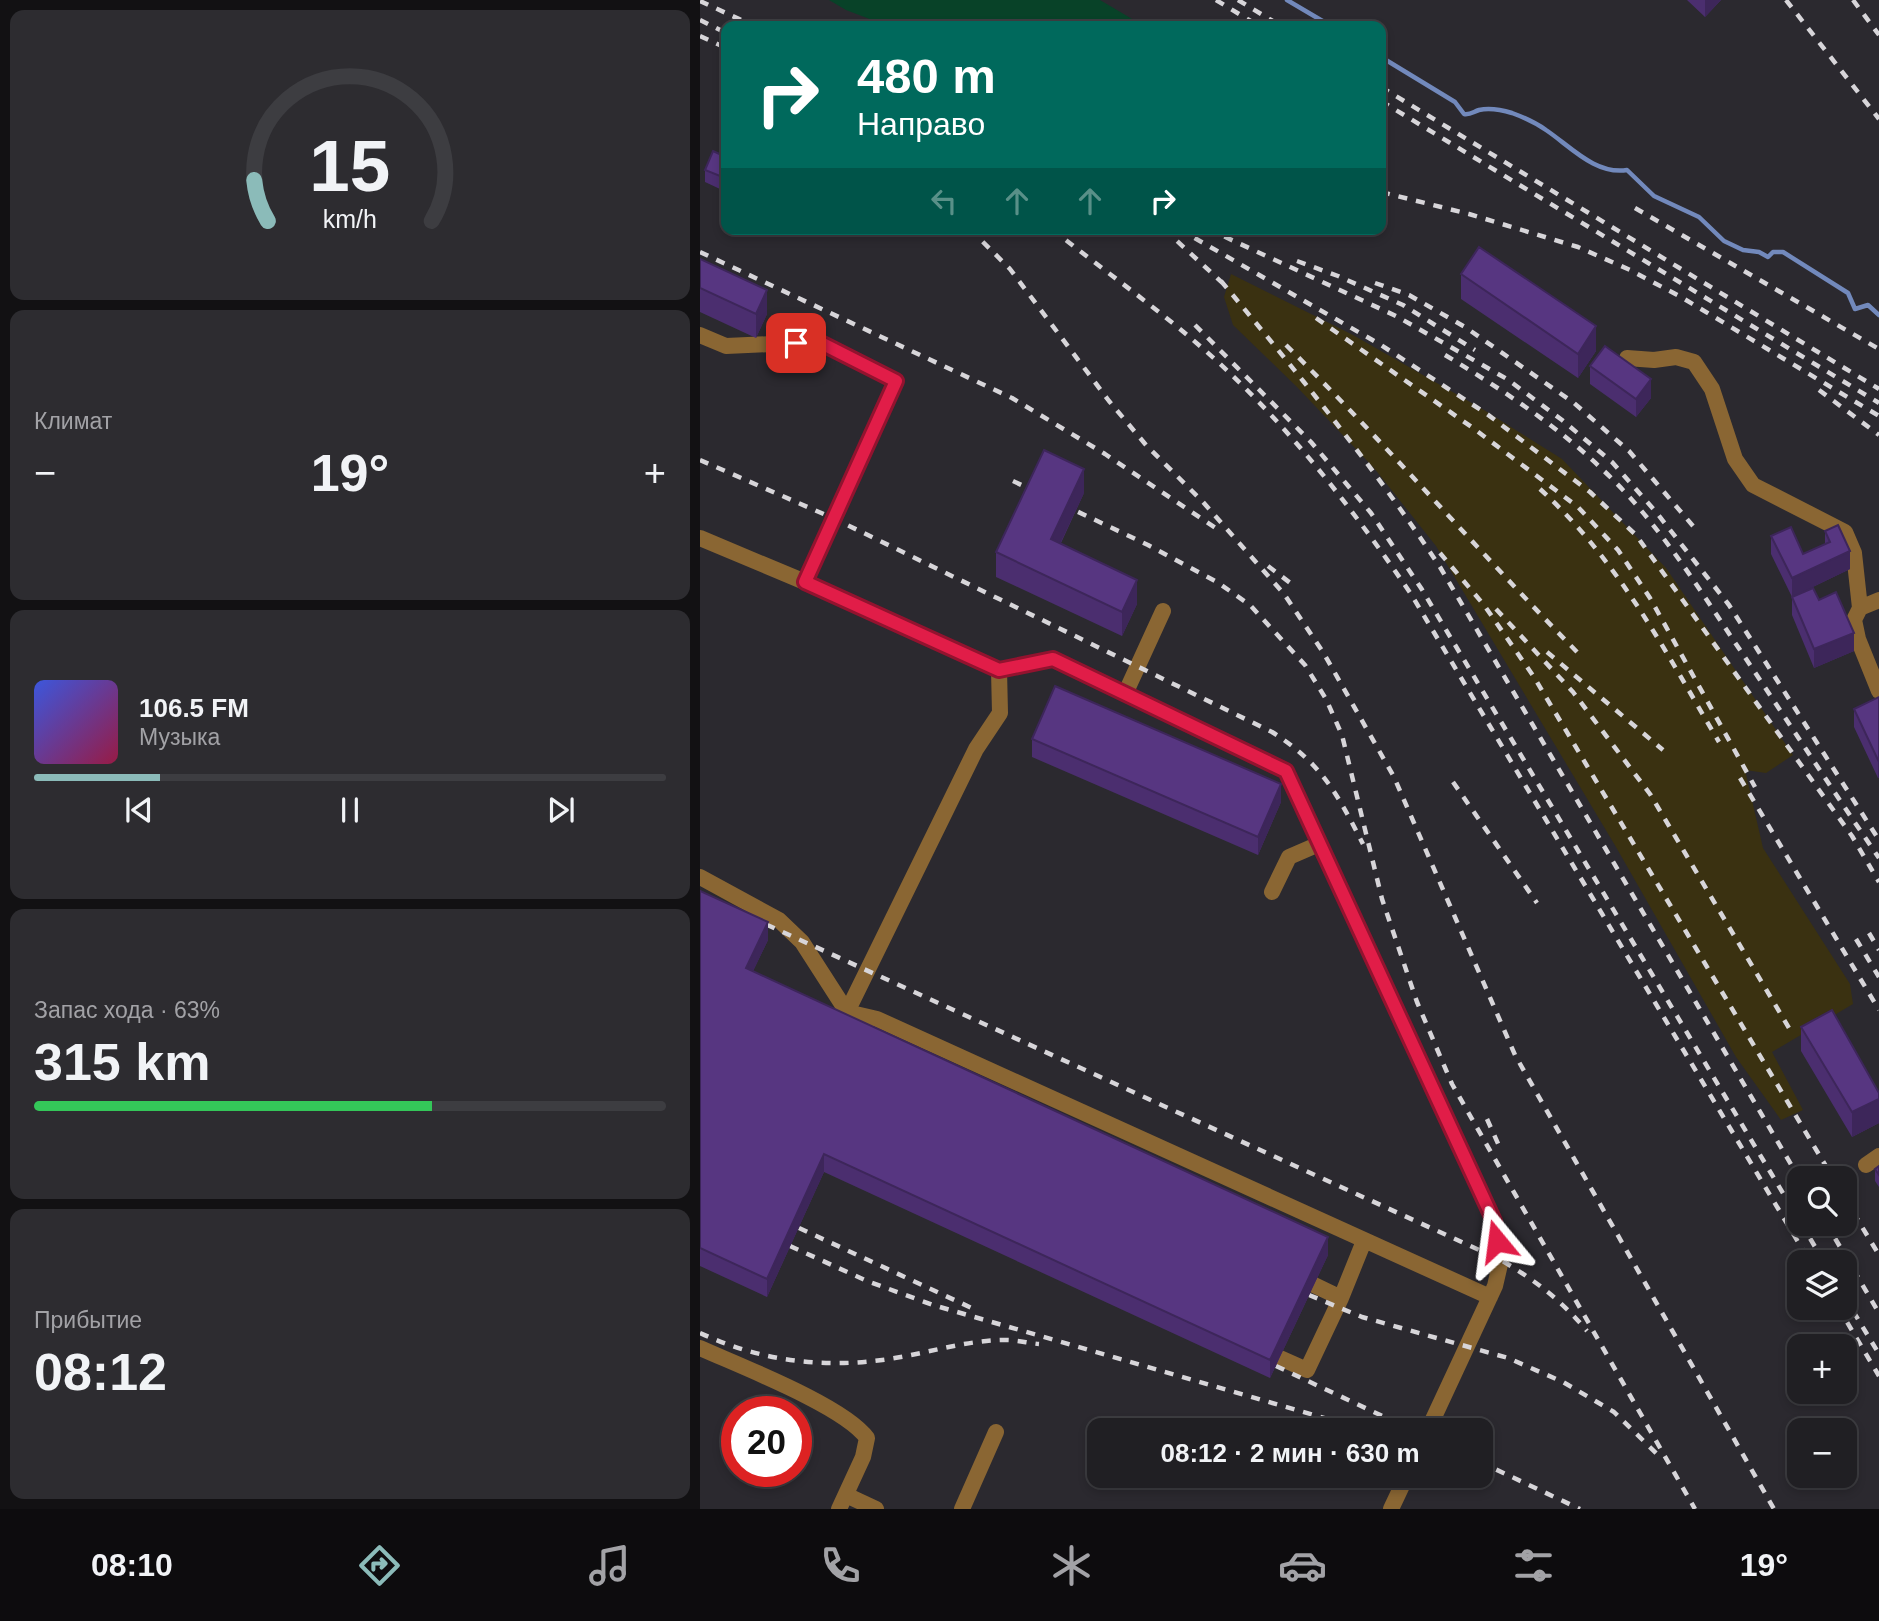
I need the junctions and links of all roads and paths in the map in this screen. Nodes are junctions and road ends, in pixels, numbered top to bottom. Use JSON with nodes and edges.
{"nodes":[{"id":1,"x":700,"y":335,"type":"edge"},
{"id":2,"x":1627,"y":358,"type":"edge"},
{"id":3,"x":700,"y":538,"type":"edge"},
{"id":4,"x":805,"y":582,"type":"junction"},
{"id":5,"x":1879,"y":600,"type":"edge"},
{"id":6,"x":1860,"y":608,"type":"junction"},
{"id":7,"x":1163,"y":611,"type":"dead end"},
{"id":8,"x":999,"y":670,"type":"junction"},
{"id":9,"x":1876,"y":685,"type":"edge"},
{"id":10,"x":1125,"y":694,"type":"junction"},
{"id":11,"x":1320,"y":844,"type":"junction"},
{"id":12,"x":700,"y":877,"type":"edge"},
{"id":13,"x":1272,"y":892,"type":"dead end"},
{"id":14,"x":847,"y":1012,"type":"junction"},
{"id":15,"x":1364,"y":1241,"type":"junction"},
{"id":16,"x":1314,"y":1285,"type":"edge"},
{"id":17,"x":1490,"y":1297,"type":"junction"},
{"id":18,"x":1341,"y":1298,"type":"junction"},
{"id":19,"x":700,"y":1348,"type":"edge"},
{"id":20,"x":1280,"y":1358,"type":"dead end"},
{"id":21,"x":1434,"y":1418,"type":"edge"},
{"id":22,"x":996,"y":1432,"type":"dead end"},
{"id":23,"x":1401,"y":1488,"type":"edge"},
{"id":24,"x":843,"y":1502,"type":"edge"},
{"id":25,"x":876,"y":1509,"type":"edge"},
{"id":26,"x":962,"y":1509,"type":"edge"},
{"id":27,"x":1391,"y":1509,"type":"edge"}],
"edges":[{"from":1,"to":4,"type":"street"},
{"from":2,"to":6,"type":"street"},
{"from":3,"to":4,"type":"street"},
{"from":4,"to":8,"type":"street"},
{"from":5,"to":6,"type":"street"},
{"from":6,"to":9,"type":"street"},
{"from":7,"to":10,"type":"street"},
{"from":8,"to":10,"type":"street"},
{"from":8,"to":14,"type":"street"},
{"from":10,"to":11,"type":"street"},
{"from":11,"to":13,"type":"street"},
{"from":11,"to":17,"type":"street"},
{"from":12,"to":14,"type":"street"},
{"from":14,"to":15,"type":"street"},
{"from":15,"to":17,"type":"street"},
{"from":15,"to":18,"type":"street"},
{"from":16,"to":18,"type":"street"},
{"from":17,"to":21,"type":"street"},
{"from":18,"to":20,"type":"street"},
{"from":19,"to":24,"type":"street"},
{"from":22,"to":26,"type":"street"},
{"from":23,"to":27,"type":"street"},
{"from":24,"to":25,"type":"street"}]}
